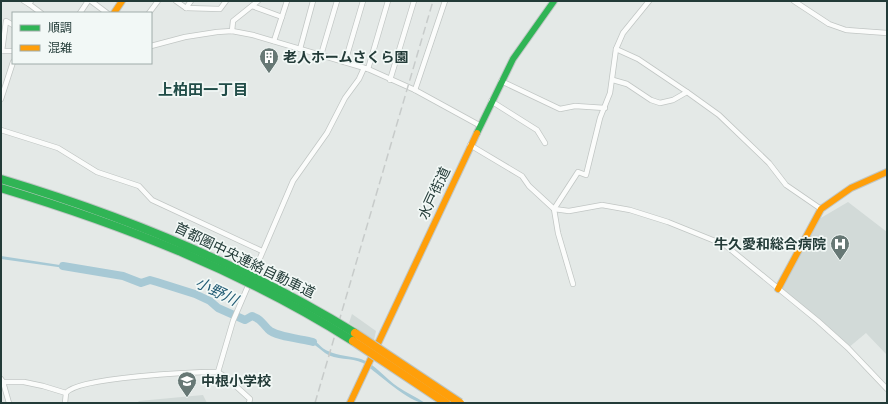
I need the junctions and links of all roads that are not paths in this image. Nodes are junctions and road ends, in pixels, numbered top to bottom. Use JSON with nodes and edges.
{"nodes":[{"id":1,"x":24,"y":1,"type":"edge"},
{"id":2,"x":90,"y":1,"type":"edge"},
{"id":3,"x":122,"y":1,"type":"edge"},
{"id":4,"x":158,"y":1,"type":"edge"},
{"id":5,"x":176,"y":1,"type":"edge"},
{"id":6,"x":191,"y":1,"type":"edge"},
{"id":7,"x":226,"y":1,"type":"edge"},
{"id":8,"x":258,"y":1,"type":"edge"},
{"id":9,"x":287,"y":1,"type":"edge"},
{"id":10,"x":313,"y":1,"type":"edge"},
{"id":11,"x":337,"y":1,"type":"edge"},
{"id":12,"x":363,"y":1,"type":"edge"},
{"id":13,"x":388,"y":1,"type":"edge"},
{"id":14,"x":414,"y":1,"type":"edge"},
{"id":15,"x":445,"y":1,"type":"edge"},
{"id":16,"x":554,"y":1,"type":"edge"},
{"id":17,"x":649,"y":1,"type":"edge"},
{"id":18,"x":794,"y":1,"type":"edge"},
{"id":19,"x":30,"y":3,"type":"edge"},
{"id":20,"x":252,"y":6,"type":"junction"},
{"id":21,"x":186,"y":8,"type":"junction"},
{"id":22,"x":40,"y":12,"type":"edge"},
{"id":23,"x":81,"y":12,"type":"edge"},
{"id":24,"x":106,"y":12,"type":"edge"},
{"id":25,"x":115,"y":12,"type":"edge"},
{"id":26,"x":150,"y":12,"type":"edge"},
{"id":27,"x":282,"y":17,"type":"junction"},
{"id":28,"x":12,"y":24,"type":"edge"},
{"id":29,"x":232,"y":31,"type":"junction"},
{"id":30,"x":887,"y":33,"type":"edge"},
{"id":31,"x":274,"y":41,"type":"junction"},
{"id":32,"x":152,"y":46,"type":"edge"},
{"id":33,"x":300,"y":48,"type":"junction"},
{"id":34,"x":616,"y":50,"type":"junction"},
{"id":35,"x":2,"y":51,"type":"edge"},
{"id":36,"x":321,"y":55,"type":"junction"},
{"id":37,"x":345,"y":62,"type":"junction"},
{"id":38,"x":12,"y":64,"type":"edge"},
{"id":39,"x":366,"y":69,"type":"junction"},
{"id":40,"x":390,"y":80,"type":"junction"},
{"id":41,"x":613,"y":80,"type":"junction"},
{"id":42,"x":501,"y":81,"type":"junction"},
{"id":43,"x":416,"y":90,"type":"junction"},
{"id":44,"x":686,"y":92,"type":"junction"},
{"id":45,"x":1,"y":99,"type":"edge"},
{"id":46,"x":491,"y":101,"type":"junction"},
{"id":47,"x":605,"y":108,"type":"junction"},
{"id":48,"x":479,"y":125,"type":"junction"},
{"id":49,"x":1,"y":130,"type":"edge"},
{"id":50,"x":545,"y":143,"type":"dead end"},
{"id":51,"x":470,"y":145,"type":"junction"},
{"id":52,"x":887,"y":172,"type":"edge"},
{"id":53,"x":1,"y":179,"type":"edge"},
{"id":54,"x":1,"y":188,"type":"edge"},
{"id":55,"x":554,"y":209,"type":"junction"},
{"id":56,"x":821,"y":209,"type":"junction"},
{"id":57,"x":262,"y":251,"type":"junction"},
{"id":58,"x":573,"y":284,"type":"dead end"},
{"id":59,"x":778,"y":289,"type":"junction"},
{"id":60,"x":218,"y":372,"type":"junction"},
{"id":61,"x":2,"y":381,"type":"edge"},
{"id":62,"x":887,"y":389,"type":"edge"},
{"id":63,"x":66,"y":393,"type":"junction"},
{"id":64,"x":9,"y":403,"type":"edge"},
{"id":65,"x":65,"y":403,"type":"edge"},
{"id":66,"x":249,"y":403,"type":"edge"},
{"id":67,"x":350,"y":403,"type":"edge"},
{"id":68,"x":446,"y":403,"type":"edge"},
{"id":69,"x":460,"y":403,"type":"edge"}],
"edges":[{"from":1,"to":19,"type":"street"},
{"from":2,"to":23,"type":"street"},
{"from":2,"to":24,"type":"street"},
{"from":3,"to":25,"type":"main road"},
{"from":4,"to":26,"type":"street"},
{"from":5,"to":21,"type":"street"},
{"from":6,"to":21,"type":"street"},
{"from":7,"to":21,"type":"street"},
{"from":8,"to":20,"type":"street"},
{"from":9,"to":27,"type":"street"},
{"from":10,"to":33,"type":"street"},
{"from":11,"to":36,"type":"street"},
{"from":12,"to":37,"type":"street"},
{"from":13,"to":39,"type":"street"},
{"from":14,"to":40,"type":"street"},
{"from":15,"to":43,"type":"street"},
{"from":16,"to":42,"type":"main road","name":"水戸街道"},
{"from":17,"to":34,"type":"street"},
{"from":18,"to":30,"type":"street"},
{"from":19,"to":22,"type":"street"},
{"from":20,"to":27,"type":"street"},
{"from":20,"to":29,"type":"street"},
{"from":27,"to":31,"type":"street"},
{"from":28,"to":35,"type":"street"},
{"from":29,"to":31,"type":"street"},
{"from":29,"to":32,"type":"street"},
{"from":31,"to":33,"type":"street"},
{"from":33,"to":36,"type":"street"},
{"from":34,"to":41,"type":"street"},
{"from":34,"to":44,"type":"street"},
{"from":36,"to":37,"type":"street"},
{"from":37,"to":39,"type":"street"},
{"from":38,"to":45,"type":"street"},
{"from":39,"to":40,"type":"street"},
{"from":39,"to":57,"type":"street"},
{"from":40,"to":43,"type":"street"},
{"from":41,"to":44,"type":"street"},
{"from":41,"to":47,"type":"street"},
{"from":42,"to":46,"type":"main road","name":"水戸街道"},
{"from":42,"to":47,"type":"street"},
{"from":43,"to":48,"type":"street"},
{"from":44,"to":56,"type":"street"},
{"from":46,"to":48,"type":"main road","name":"水戸街道"},
{"from":46,"to":50,"type":"street"},
{"from":47,"to":55,"type":"street"},
{"from":48,"to":51,"type":"main road","name":"水戸街道"},
{"from":49,"to":57,"type":"street"},
{"from":51,"to":55,"type":"street"},
{"from":51,"to":67,"type":"main road","name":"水戸街道"},
{"from":52,"to":56,"type":"main road"},
{"from":53,"to":69,"type":"main road","name":"首都圏中央連絡自動車道","bridge":true},
{"from":54,"to":68,"type":"main road","name":"首都圏中央連絡自動車道","bridge":true},
{"from":55,"to":58,"type":"street"},
{"from":55,"to":59,"type":"street"},
{"from":56,"to":59,"type":"main road"},
{"from":57,"to":60,"type":"street"},
{"from":59,"to":62,"type":"street"},
{"from":60,"to":63,"type":"street"},
{"from":60,"to":66,"type":"street"},
{"from":61,"to":63,"type":"street"},
{"from":61,"to":64,"type":"street"},
{"from":63,"to":65,"type":"street"}]}
